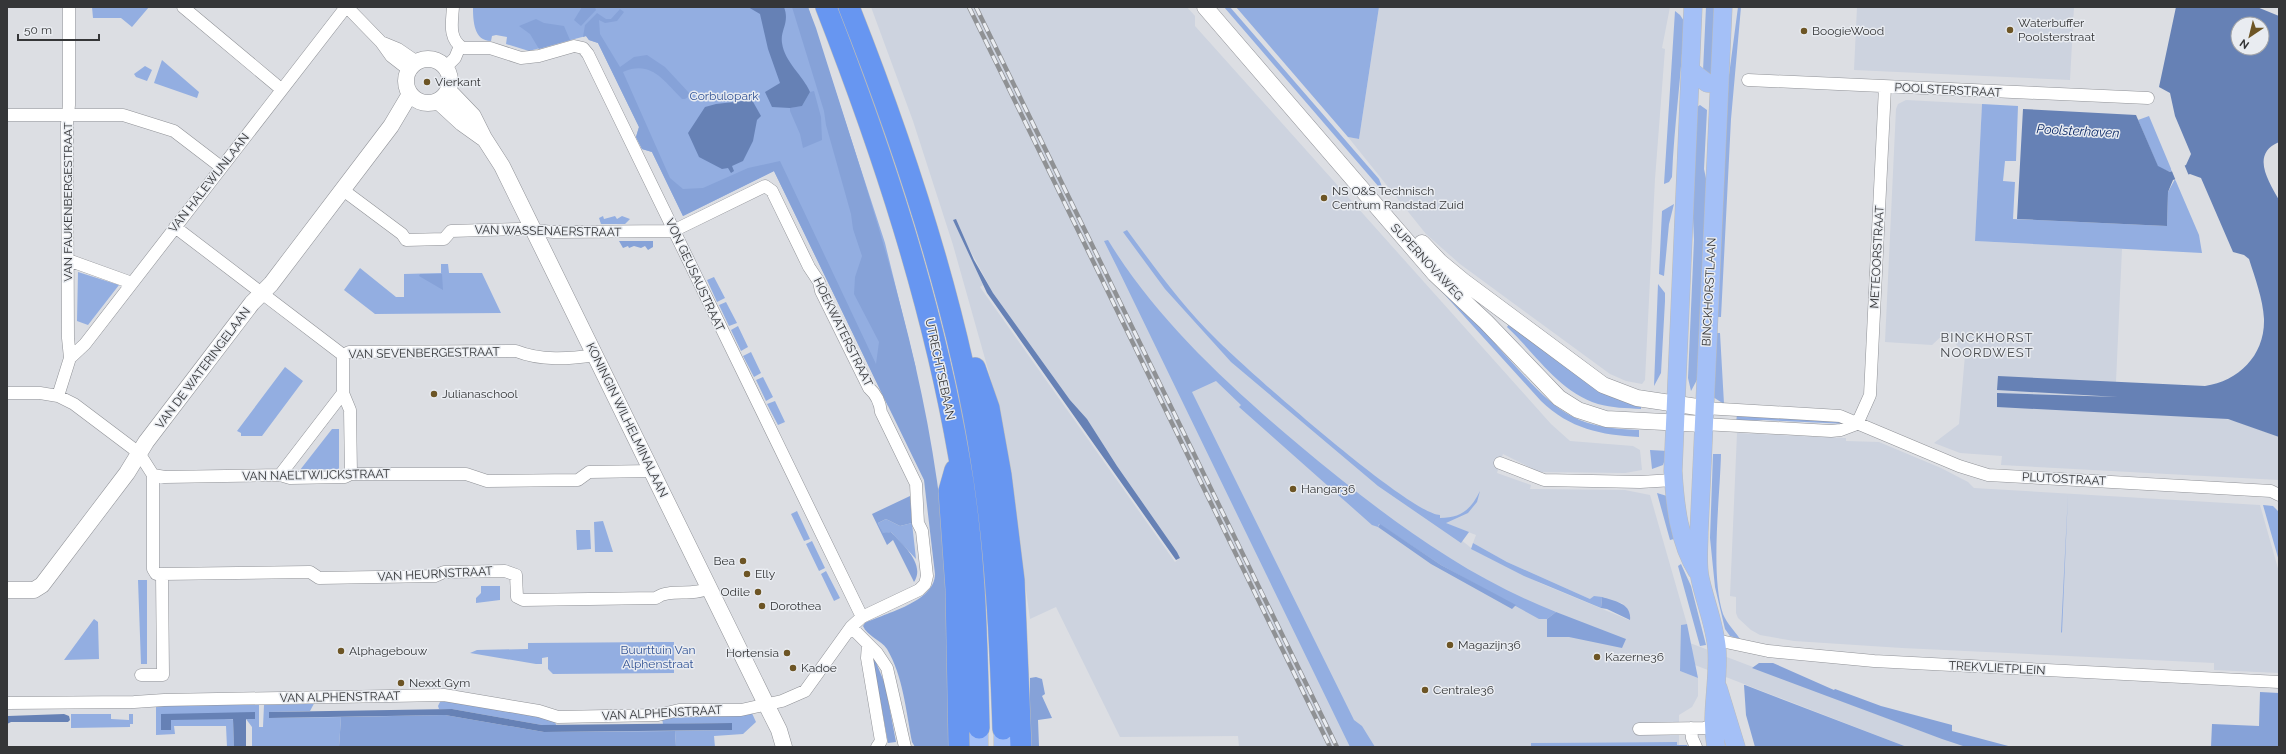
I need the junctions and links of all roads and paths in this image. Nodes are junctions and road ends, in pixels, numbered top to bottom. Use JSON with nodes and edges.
{"nodes":[{"id":1,"x":69,"y":7,"type":"edge"},
{"id":2,"x":183,"y":7,"type":"edge"},
{"id":3,"x":346,"y":7,"type":"edge"},
{"id":4,"x":453,"y":7,"type":"edge"},
{"id":5,"x":826,"y":7,"type":"edge"},
{"id":6,"x":849,"y":7,"type":"edge"},
{"id":7,"x":1205,"y":7,"type":"edge"},
{"id":8,"x":1218,"y":7,"type":"edge"},
{"id":9,"x":1693,"y":7,"type":"edge"},
{"id":10,"x":1723,"y":7,"type":"edge"},
{"id":11,"x":460,"y":46,"type":"junction"},
{"id":12,"x":413,"y":66,"type":"junction"},
{"id":13,"x":443,"y":66,"type":"junction"},
{"id":14,"x":1690,"y":70,"type":"junction"},
{"id":15,"x":1748,"y":80,"type":"dead end"},
{"id":16,"x":1719,"y":84,"type":"junction"},
{"id":17,"x":1885,"y":87,"type":"junction"},
{"id":18,"x":281,"y":89,"type":"junction"},
{"id":19,"x":443,"y":95,"type":"junction"},
{"id":20,"x":1688,"y":96,"type":"junction"},
{"id":21,"x":415,"y":98,"type":"junction"},
{"id":22,"x":2148,"y":98,"type":"dead end"},
{"id":23,"x":68,"y":114,"type":"junction"},
{"id":24,"x":7,"y":115,"type":"edge"},
{"id":25,"x":1717,"y":123,"type":"junction"},
{"id":26,"x":221,"y":167,"type":"junction"},
{"id":27,"x":765,"y":186,"type":"joint"},
{"id":28,"x":343,"y":190,"type":"junction"},
{"id":29,"x":175,"y":228,"type":"junction"},
{"id":30,"x":534,"y":230,"type":"junction"},
{"id":31,"x":673,"y":231,"type":"junction"},
{"id":32,"x":68,"y":260,"type":"junction"},
{"id":33,"x":941,"y":277,"type":"junction"},
{"id":34,"x":132,"y":283,"type":"junction"},
{"id":35,"x":262,"y":293,"type":"junction"},
{"id":36,"x":343,"y":355,"type":"junction"},
{"id":37,"x":595,"y":355,"type":"junction"},
{"id":38,"x":70,"y":358,"type":"junction"},
{"id":39,"x":7,"y":393,"type":"edge"},
{"id":40,"x":343,"y":393,"type":"junction"},
{"id":41,"x":58,"y":396,"type":"junction"},
{"id":42,"x":1676,"y":404,"type":"junction"},
{"id":43,"x":1704,"y":416,"type":"junction"},
{"id":44,"x":1675,"y":424,"type":"junction"},
{"id":45,"x":1858,"y":424,"type":"junction"},
{"id":46,"x":139,"y":453,"type":"junction"},
{"id":47,"x":959,"y":459,"type":"junction"},
{"id":48,"x":1500,"y":463,"type":"dead end"},
{"id":49,"x":652,"y":471,"type":"junction"},
{"id":50,"x":351,"y":474,"type":"junction"},
{"id":51,"x":153,"y":475,"type":"junction"},
{"id":52,"x":280,"y":475,"type":"junction"},
{"id":53,"x":1674,"y":480,"type":"junction"},
{"id":54,"x":2279,"y":495,"type":"edge"},
{"id":55,"x":162,"y":574,"type":"junction"},
{"id":56,"x":927,"y":576,"type":"joint"},
{"id":57,"x":1700,"y":577,"type":"junction"},
{"id":58,"x":710,"y":588,"type":"junction"},
{"id":59,"x":7,"y":590,"type":"edge"},
{"id":60,"x":862,"y":617,"type":"junction"},
{"id":61,"x":851,"y":627,"type":"junction"},
{"id":62,"x":1716,"y":640,"type":"junction"},
{"id":63,"x":868,"y":644,"type":"junction"},
{"id":64,"x":141,"y":675,"type":"dead end"},
{"id":65,"x":2279,"y":682,"type":"edge"},
{"id":66,"x":7,"y":703,"type":"edge"},
{"id":67,"x":766,"y":704,"type":"junction"},
{"id":68,"x":1721,"y":725,"type":"junction"},
{"id":69,"x":1691,"y":728,"type":"junction"},
{"id":70,"x":1639,"y":729,"type":"dead end"},
{"id":71,"x":979,"y":738,"type":"edge"},
{"id":72,"x":1003,"y":738,"type":"edge"},
{"id":73,"x":879,"y":744,"type":"edge"},
{"id":74,"x":777,"y":747,"type":"edge"},
{"id":75,"x":784,"y":747,"type":"edge"},
{"id":76,"x":905,"y":747,"type":"edge"},
{"id":77,"x":959,"y":747,"type":"edge"},
{"id":78,"x":1021,"y":747,"type":"edge"},
{"id":79,"x":1696,"y":747,"type":"edge"},
{"id":80,"x":1716,"y":747,"type":"edge"},
{"id":81,"x":1736,"y":747,"type":"edge"}],
"edges":[{"from":1,"to":23,"type":"street","name":"VAN FAUKENBERGESTRAAT"},
{"from":2,"to":18,"type":"street"},
{"from":3,"to":12,"type":"street"},
{"from":3,"to":18,"type":"street","name":"VAN HALEWIJNLAAN"},
{"from":4,"to":11,"type":"street"},
{"from":5,"to":47,"type":"highway","name":"UTRECHTSEBAAN"},
{"from":6,"to":33,"type":"highway","name":"UTRECHTSEBAAN"},
{"from":7,"to":44,"type":"street","name":"SUPERNOVAWEG"},
{"from":8,"to":42,"type":"street","name":"SUPERNOVAWEG"},
{"from":9,"to":14,"type":"main road","name":"BINCKHORSTLAAN"},
{"from":10,"to":16,"type":"main road","name":"BINCKHORSTLAAN"},
{"from":11,"to":13,"type":"street"},
{"from":11,"to":31,"type":"street","name":"VON GEUSAUSTRAAT"},
{"from":12,"to":13,"type":"street"},
{"from":12,"to":21,"type":"street"},
{"from":13,"to":19,"type":"street"},
{"from":14,"to":16,"type":"main road"},
{"from":14,"to":20,"type":"main road","name":"BINCKHORSTLAAN"},
{"from":15,"to":17,"type":"street","name":"POOLSTERSTRAAT"},
{"from":16,"to":25,"type":"main road","name":"BINCKHORSTLAAN"},
{"from":17,"to":22,"type":"street","name":"POOLSTERSTRAAT"},
{"from":17,"to":45,"type":"street","name":"METEOORSTRAAT"},
{"from":18,"to":26,"type":"street","name":"VAN HALEWIJNLAAN"},
{"from":19,"to":21,"type":"street"},
{"from":19,"to":30,"type":"street","name":"KONINGIN WILHELMINALAAN"},
{"from":20,"to":25,"type":"main road"},
{"from":20,"to":42,"type":"main road","name":"BINCKHORSTLAAN"},
{"from":21,"to":28,"type":"street","name":"VAN DE WATERINGELAAN"},
{"from":23,"to":24,"type":"street"},
{"from":23,"to":26,"type":"street"},
{"from":23,"to":32,"type":"street","name":"VAN FAUKENBERGESTRAAT"},
{"from":25,"to":43,"type":"main road","name":"BINCKHORSTLAAN"},
{"from":26,"to":29,"type":"street","name":"VAN HALEWIJNLAAN"},
{"from":27,"to":31,"type":"street","name":"VAN WASSENAERSTRAAT"},
{"from":27,"to":56,"type":"street","name":"HOEKWATERSTRAAT"},
{"from":28,"to":30,"type":"street","name":"VAN WASSENAERSTRAAT"},
{"from":28,"to":35,"type":"street","name":"VAN DE WATERINGELAAN"},
{"from":29,"to":34,"type":"street","name":"VAN HALEWIJNLAAN"},
{"from":29,"to":35,"type":"street","name":"VAN SEVENBERGESTRAAT"},
{"from":30,"to":31,"type":"street","name":"VAN WASSENAERSTRAAT"},
{"from":30,"to":37,"type":"street","name":"KONINGIN WILHELMINALAAN"},
{"from":31,"to":60,"type":"street","name":"VON GEUSAUSTRAAT"},
{"from":32,"to":34,"type":"street"},
{"from":32,"to":38,"type":"street","name":"VAN FAUKENBERGESTRAAT"},
{"from":33,"to":72,"type":"highway","name":"UTRECHTSEBAAN"},
{"from":33,"to":78,"type":"highway"},
{"from":34,"to":38,"type":"street","name":"VAN HALEWIJNLAAN"},
{"from":35,"to":36,"type":"street","name":"VAN SEVENBERGESTRAAT"},
{"from":35,"to":46,"type":"street","name":"VAN DE WATERINGELAAN"},
{"from":36,"to":37,"type":"street","name":"VAN SEVENBERGESTRAAT"},
{"from":36,"to":40,"type":"street"},
{"from":37,"to":49,"type":"street","name":"KONINGIN WILHELMINALAAN"},
{"from":38,"to":41,"type":"street","name":"VAN FAUKENBERGESTRAAT"},
{"from":39,"to":41,"type":"street"},
{"from":40,"to":50,"type":"street"},
{"from":40,"to":52,"type":"street"},
{"from":41,"to":46,"type":"street"},
{"from":42,"to":43,"type":"street","name":"SUPERNOVAWEG"},
{"from":42,"to":44,"type":"main road","name":"BINCKHORSTLAAN"},
{"from":43,"to":44,"type":"street","name":"SUPERNOVAWEG"},
{"from":43,"to":45,"type":"street"},
{"from":43,"to":57,"type":"main road","name":"BINCKHORSTLAAN"},
{"from":44,"to":53,"type":"main road","name":"BINCKHORSTLAAN"},
{"from":45,"to":54,"type":"street","name":"PLUTOSTRAAT"},
{"from":46,"to":51,"type":"street"},
{"from":46,"to":59,"type":"street","name":"VAN DE WATERINGELAAN"},
{"from":47,"to":71,"type":"highway","name":"UTRECHTSEBAAN"},
{"from":47,"to":77,"type":"highway"},
{"from":48,"to":53,"type":"street"},
{"from":49,"to":50,"type":"street","name":"VAN NAELTWIJCKSTRAAT"},
{"from":49,"to":58,"type":"street","name":"KONINGIN WILHELMINALAAN"},
{"from":50,"to":52,"type":"street","name":"VAN NAELTWIJCKSTRAAT"},
{"from":51,"to":52,"type":"street","name":"VAN NAELTWIJCKSTRAAT"},
{"from":51,"to":55,"type":"street"},
{"from":53,"to":57,"type":"main road","name":"BINCKHORSTLAAN"},
{"from":55,"to":58,"type":"street","name":"VAN HEURNSTRAAT"},
{"from":55,"to":64,"type":"street"},
{"from":56,"to":60,"type":"street","name":"VAN ALPHENSTRAAT"},
{"from":57,"to":62,"type":"main road","name":"BINCKHORSTLAAN"},
{"from":58,"to":67,"type":"street","name":"KONINGIN WILHELMINALAAN"},
{"from":60,"to":61,"type":"street","name":"VAN ALPHENSTRAAT"},
{"from":61,"to":63,"type":"street"},
{"from":61,"to":67,"type":"street","name":"VAN ALPHENSTRAAT"},
{"from":62,"to":65,"type":"street","name":"TREKVLIETPLEIN"},
{"from":62,"to":68,"type":"main road","name":"BINCKHORSTLAAN"},
{"from":63,"to":73,"type":"street"},
{"from":63,"to":76,"type":"street"},
{"from":66,"to":67,"type":"street","name":"VAN ALPHENSTRAAT"},
{"from":67,"to":74,"type":"street","name":"KONINGIN WILHELMINALAAN"},
{"from":67,"to":75,"type":"street","name":"KONINGIN WILHELMINALAAN"},
{"from":68,"to":69,"type":"street"},
{"from":68,"to":80,"type":"main road","name":"BINCKHORSTLAAN"},
{"from":68,"to":81,"type":"main road","name":"BINCKHORSTLAAN"},
{"from":69,"to":70,"type":"street"},
{"from":69,"to":79,"type":"street"}]}
